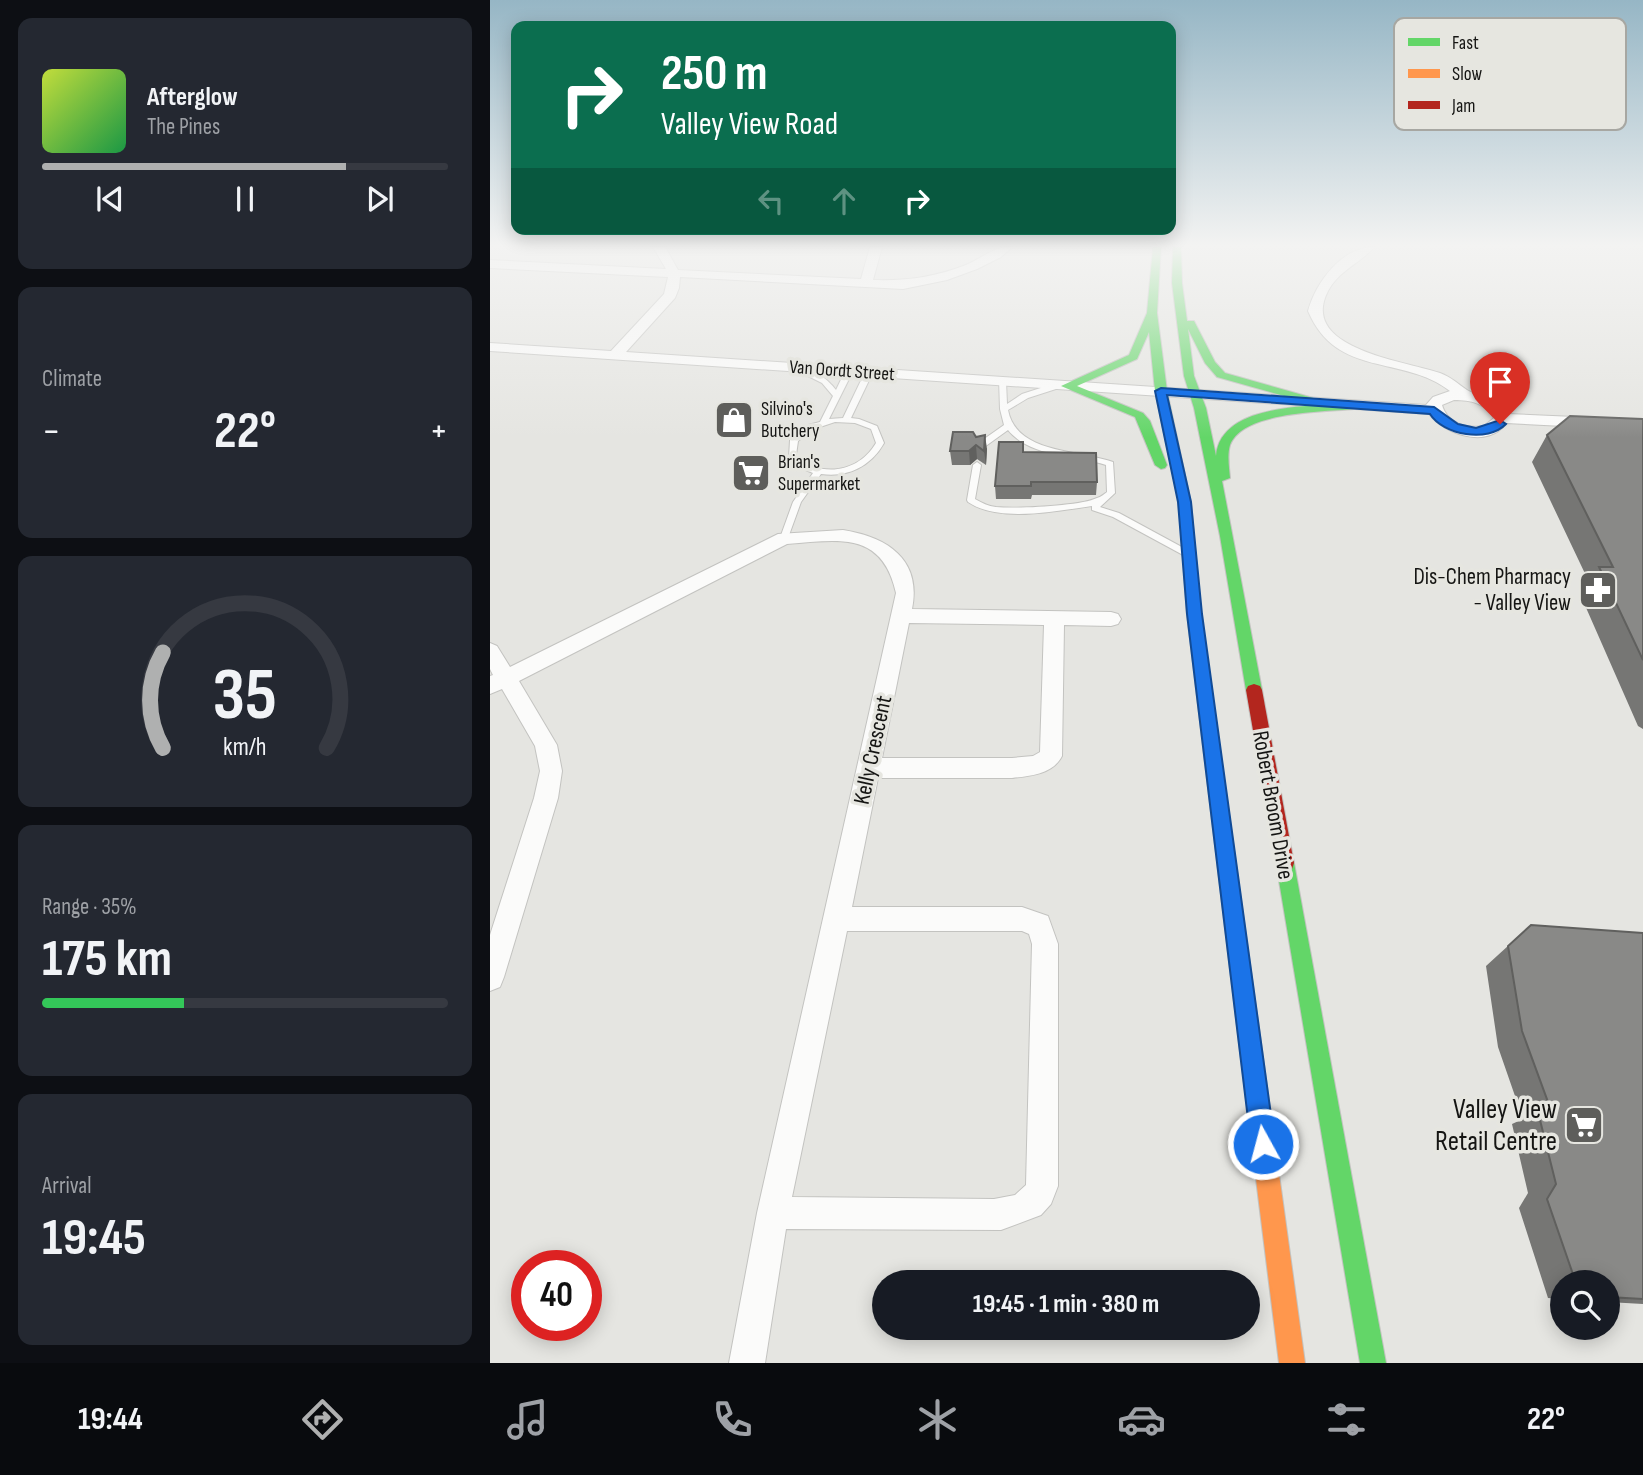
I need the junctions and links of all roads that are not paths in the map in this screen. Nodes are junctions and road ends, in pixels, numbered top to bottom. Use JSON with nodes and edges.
{"nodes":[{"id":1,"x":656,"y":311,"type":"edge"},
{"id":2,"x":1180,"y":311,"type":"edge"},
{"id":3,"x":1184,"y":311,"type":"edge"},
{"id":4,"x":1315,"y":311,"type":"edge"},
{"id":5,"x":1152,"y":313,"type":"joint"},
{"id":6,"x":490,"y":347,"type":"edge"},
{"id":7,"x":614,"y":356,"type":"junction"},
{"id":8,"x":799,"y":368,"type":"junction"},
{"id":9,"x":849,"y":371,"type":"junction"},
{"id":10,"x":869,"y":372,"type":"junction"},
{"id":11,"x":1002,"y":381,"type":"junction"},
{"id":12,"x":1061,"y":386,"type":"junction"},
{"id":13,"x":1161,"y":391,"type":"junction"},
{"id":14,"x":1194,"y":394,"type":"junction"},
{"id":15,"x":1464,"y":395,"type":"junction"},
{"id":16,"x":837,"y":396,"type":"junction"},
{"id":17,"x":1320,"y":403,"type":"junction"},
{"id":18,"x":1354,"y":406,"type":"junction"},
{"id":19,"x":1004,"y":409,"type":"junction"},
{"id":20,"x":1434,"y":410,"type":"junction"},
{"id":21,"x":1502,"y":418,"type":"junction"},
{"id":22,"x":846,"y":419,"type":"junction"},
{"id":23,"x":824,"y":422,"type":"junction"},
{"id":24,"x":1643,"y":425,"type":"edge"},
{"id":25,"x":1008,"y":426,"type":"junction"},
{"id":26,"x":980,"y":446,"type":"edge"},
{"id":27,"x":977,"y":465,"type":"dead end"},
{"id":28,"x":818,"y":472,"type":"junction"},
{"id":29,"x":1098,"y":502,"type":"junction"},
{"id":30,"x":1185,"y":502,"type":"junction"},
{"id":31,"x":1227,"y":536,"type":"junction"},
{"id":32,"x":784,"y":538,"type":"junction"},
{"id":33,"x":1188,"y":554,"type":"junction"},
{"id":34,"x":901,"y":616,"type":"junction"},
{"id":35,"x":1111,"y":619,"type":"dead end"},
{"id":36,"x":1054,"y":620,"type":"junction"},
{"id":37,"x":490,"y":650,"type":"edge"},
{"id":38,"x":498,"y":682,"type":"edge"},
{"id":39,"x":870,"y":768,"type":"junction"},
{"id":40,"x":834,"y":919,"type":"junction"},
{"id":41,"x":490,"y":977,"type":"edge"},
{"id":42,"x":773,"y":1213,"type":"junction"},
{"id":43,"x":747,"y":1363,"type":"edge"},
{"id":44,"x":1292,"y":1363,"type":"edge"},
{"id":45,"x":1373,"y":1363,"type":"edge"}],
"edges":[{"from":1,"to":7,"type":"street"},
{"from":2,"to":14,"type":"street","name":"Robert Broom Drive"},
{"from":3,"to":17,"type":"street"},
{"from":4,"to":15,"type":"street"},
{"from":5,"to":12,"type":"street"},
{"from":5,"to":13,"type":"street"},
{"from":6,"to":7,"type":"street","name":"Van Oordt Street"},
{"from":7,"to":8,"type":"street","name":"Van Oordt Street"},
{"from":8,"to":9,"type":"street","name":"Van Oordt Street"},
{"from":8,"to":16,"type":"lane"},
{"from":9,"to":10,"type":"street","name":"Van Oordt Street"},
{"from":9,"to":16,"type":"lane"},
{"from":10,"to":11,"type":"street","name":"Van Oordt Street"},
{"from":10,"to":22,"type":"lane"},
{"from":11,"to":12,"type":"street","name":"Van Oordt Street"},
{"from":11,"to":19,"type":"lane"},
{"from":12,"to":13,"type":"street","name":"Van Oordt Street"},
{"from":12,"to":19,"type":"lane"},
{"from":12,"to":30,"type":"street"},
{"from":13,"to":14,"type":"street","name":"Van Oordt Street"},
{"from":13,"to":30,"type":"street"},
{"from":14,"to":17,"type":"street","name":"Van Oordt Street"},
{"from":14,"to":31,"type":"street","name":"Robert Broom Drive"},
{"from":15,"to":20,"type":"street"},
{"from":15,"to":21,"type":"street"},
{"from":16,"to":23,"type":"lane"},
{"from":17,"to":18,"type":"street","name":"Van Oordt Street"},
{"from":18,"to":20,"type":"street","name":"Van Oordt Street"},
{"from":18,"to":31,"type":"street"},
{"from":19,"to":25,"type":"lane"},
{"from":20,"to":21,"type":"street"},
{"from":21,"to":24,"type":"street"},
{"from":22,"to":23,"type":"lane"},
{"from":22,"to":28,"type":"lane"},
{"from":23,"to":28,"type":"lane"},
{"from":25,"to":26,"type":"lane"},
{"from":25,"to":29,"type":"lane"},
{"from":27,"to":29,"type":"lane"},
{"from":28,"to":32,"type":"lane"},
{"from":29,"to":33,"type":"lane"},
{"from":30,"to":33,"type":"street"},
{"from":31,"to":45,"type":"street","name":"Robert Broom Drive"},
{"from":32,"to":34,"type":"street","name":"Kelly Crescent"},
{"from":32,"to":38,"type":"street","name":"Kelly Crescent"},
{"from":33,"to":44,"type":"street"},
{"from":34,"to":36,"type":"street"},
{"from":34,"to":39,"type":"street","name":"Kelly Crescent"},
{"from":35,"to":36,"type":"street"},
{"from":36,"to":39,"type":"street"},
{"from":37,"to":38,"type":"street"},
{"from":38,"to":41,"type":"street"},
{"from":39,"to":40,"type":"street","name":"Kelly Crescent"},
{"from":40,"to":42,"type":"street","name":"Kelly Crescent"},
{"from":40,"to":42,"type":"street"},
{"from":42,"to":43,"type":"street","name":"Kelly Crescent"}]}
